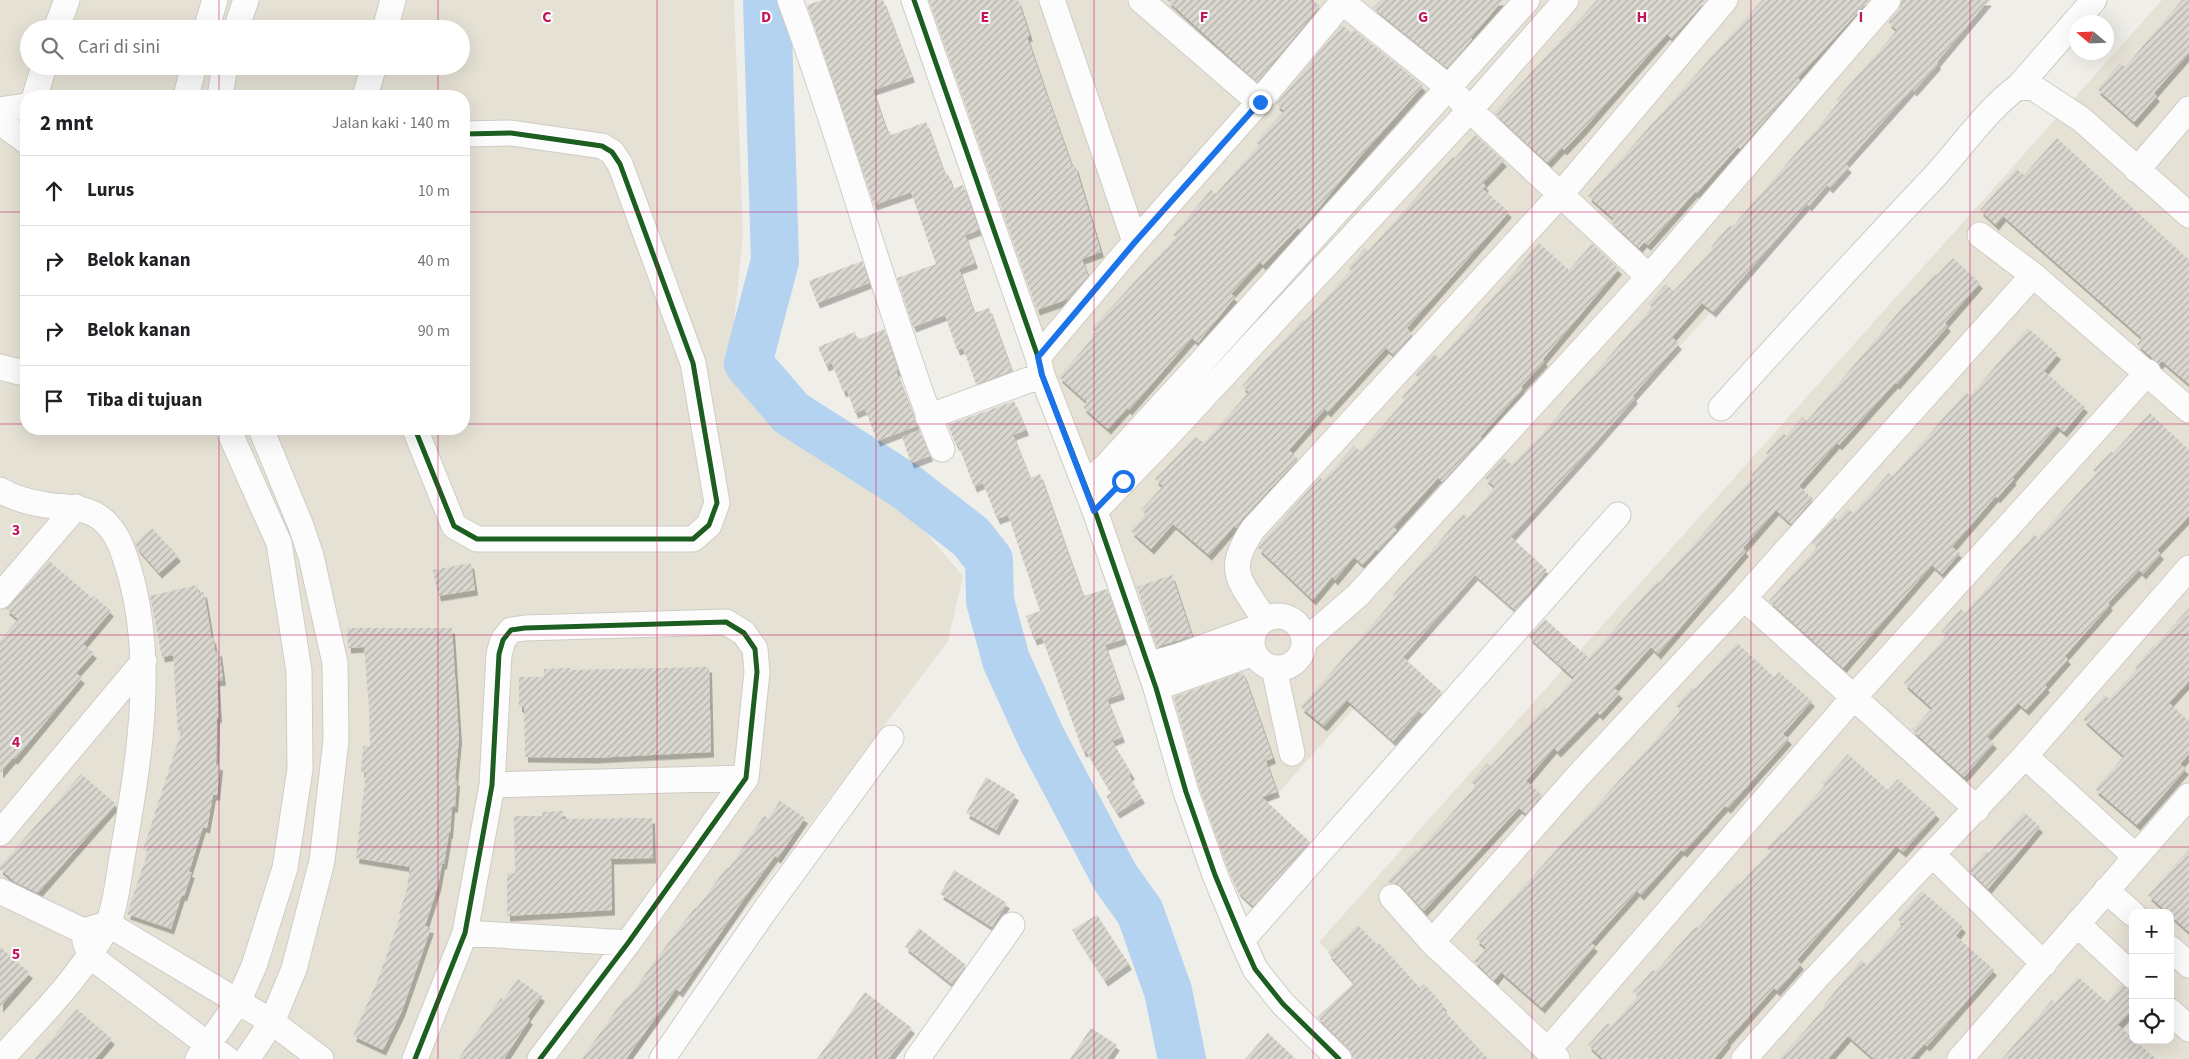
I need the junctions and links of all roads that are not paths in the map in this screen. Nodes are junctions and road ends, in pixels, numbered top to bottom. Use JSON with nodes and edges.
{"nodes":[{"id":1,"x":67,"y":0,"type":"edge"},
{"id":2,"x":215,"y":0,"type":"edge"},
{"id":3,"x":246,"y":0,"type":"edge"},
{"id":4,"x":393,"y":0,"type":"edge"},
{"id":5,"x":790,"y":0,"type":"edge"},
{"id":6,"x":914,"y":0,"type":"edge"},
{"id":7,"x":1052,"y":0,"type":"edge"},
{"id":8,"x":1141,"y":0,"type":"edge"},
{"id":9,"x":1526,"y":0,"type":"edge"},
{"id":10,"x":1566,"y":0,"type":"edge"},
{"id":11,"x":1724,"y":0,"type":"edge"},
{"id":12,"x":1888,"y":0,"type":"edge"},
{"id":13,"x":2094,"y":0,"type":"edge"},
{"id":14,"x":1342,"y":1,"type":"edge"},
{"id":15,"x":59,"y":20,"type":"edge"},
{"id":16,"x":209,"y":20,"type":"edge"},
{"id":17,"x":239,"y":20,"type":"edge"},
{"id":18,"x":387,"y":20,"type":"edge"},
{"id":19,"x":41,"y":75,"type":"edge"},
{"id":20,"x":192,"y":75,"type":"edge"},
{"id":21,"x":224,"y":75,"type":"edge"},
{"id":22,"x":371,"y":75,"type":"edge"},
{"id":23,"x":1448,"y":86,"type":"junction"},
{"id":24,"x":2019,"y":86,"type":"junction"},
{"id":25,"x":37,"y":90,"type":"edge"},
{"id":26,"x":188,"y":90,"type":"edge"},
{"id":27,"x":221,"y":90,"type":"edge"},
{"id":28,"x":367,"y":90,"type":"edge"},
{"id":29,"x":1260,"y":102,"type":"junction"},
{"id":30,"x":20,"y":107,"type":"edge"},
{"id":31,"x":2189,"y":109,"type":"edge"},
{"id":32,"x":0,"y":110,"type":"edge"},
{"id":33,"x":1470,"y":110,"type":"junction"},
{"id":34,"x":0,"y":122,"type":"edge"},
{"id":35,"x":470,"y":134,"type":"edge"},
{"id":36,"x":20,"y":137,"type":"edge"},
{"id":37,"x":2137,"y":170,"type":"junction"},
{"id":38,"x":1561,"y":194,"type":"junction"},
{"id":39,"x":2189,"y":215,"type":"edge"},
{"id":40,"x":1980,"y":235,"type":"dead end"},
{"id":41,"x":1135,"y":242,"type":"junction"},
{"id":42,"x":2033,"y":274,"type":"junction"},
{"id":43,"x":1649,"y":276,"type":"junction"},
{"id":44,"x":1040,"y":366,"type":"junction"},
{"id":45,"x":0,"y":367,"type":"edge"},
{"id":46,"x":1197,"y":367,"type":"junction"},
{"id":47,"x":20,"y":372,"type":"edge"},
{"id":48,"x":2148,"y":372,"type":"junction"},
{"id":49,"x":1216,"y":383,"type":"junction"},
{"id":50,"x":1721,"y":408,"type":"dead end"},
{"id":51,"x":2189,"y":410,"type":"edge"},
{"id":52,"x":928,"y":416,"type":"junction"},
{"id":53,"x":231,"y":435,"type":"edge"},
{"id":54,"x":263,"y":435,"type":"edge"},
{"id":55,"x":417,"y":435,"type":"edge"},
{"id":56,"x":942,"y":449,"type":"dead end"},
{"id":57,"x":1085,"y":485,"type":"junction"},
{"id":58,"x":0,"y":490,"type":"edge"},
{"id":59,"x":76,"y":507,"type":"junction"},
{"id":60,"x":1094,"y":511,"type":"junction"},
{"id":61,"x":1618,"y":515,"type":"dead end"},
{"id":62,"x":2189,"y":568,"type":"edge"},
{"id":63,"x":0,"y":596,"type":"edge"},
{"id":64,"x":1744,"y":598,"type":"junction"},
{"id":65,"x":1260,"y":624,"type":"junction"},
{"id":66,"x":1305,"y":642,"type":"junction"},
{"id":67,"x":1254,"y":652,"type":"junction"},
{"id":68,"x":144,"y":661,"type":"junction"},
{"id":69,"x":1148,"y":665,"type":"junction"},
{"id":70,"x":1274,"y":668,"type":"junction"},
{"id":71,"x":1156,"y":688,"type":"junction"},
{"id":72,"x":1854,"y":697,"type":"junction"},
{"id":73,"x":891,"y":738,"type":"dead end"},
{"id":74,"x":1292,"y":754,"type":"dead end"},
{"id":75,"x":2025,"y":756,"type":"junction"},
{"id":76,"x":746,"y":778,"type":"junction"},
{"id":77,"x":492,"y":784,"type":"junction"},
{"id":78,"x":2189,"y":796,"type":"edge"},
{"id":79,"x":1977,"y":808,"type":"junction"},
{"id":80,"x":0,"y":833,"type":"edge"},
{"id":81,"x":1933,"y":855,"type":"junction"},
{"id":82,"x":2135,"y":856,"type":"junction"},
{"id":83,"x":2106,"y":890,"type":"junction"},
{"id":84,"x":0,"y":891,"type":"edge"},
{"id":85,"x":1392,"y":897,"type":"dead end"},
{"id":86,"x":2129,"y":910,"type":"edge"},
{"id":87,"x":108,"y":924,"type":"junction"},
{"id":88,"x":2077,"y":924,"type":"junction"},
{"id":89,"x":1012,"y":925,"type":"dead end"},
{"id":90,"x":83,"y":932,"type":"junction"},
{"id":91,"x":465,"y":933,"type":"junction"},
{"id":92,"x":1242,"y":940,"type":"junction"},
{"id":93,"x":1432,"y":942,"type":"junction"},
{"id":94,"x":628,"y":943,"type":"junction"},
{"id":95,"x":2174,"y":952,"type":"edge"},
{"id":96,"x":90,"y":956,"type":"junction"},
{"id":97,"x":2044,"y":964,"type":"junction"},
{"id":98,"x":2189,"y":966,"type":"edge"},
{"id":99,"x":2129,"y":972,"type":"edge"},
{"id":100,"x":238,"y":1002,"type":"junction"},
{"id":101,"x":2174,"y":1015,"type":"edge"},
{"id":102,"x":272,"y":1022,"type":"junction"},
{"id":103,"x":2189,"y":1029,"type":"edge"},
{"id":104,"x":212,"y":1054,"type":"edge"},
{"id":105,"x":1553,"y":1054,"type":"edge"},
{"id":106,"x":1,"y":1059,"type":"edge"},
{"id":107,"x":247,"y":1059,"type":"edge"},
{"id":108,"x":321,"y":1059,"type":"edge"},
{"id":109,"x":415,"y":1059,"type":"edge"},
{"id":110,"x":540,"y":1059,"type":"edge"},
{"id":111,"x":662,"y":1059,"type":"edge"},
{"id":112,"x":917,"y":1059,"type":"edge"},
{"id":113,"x":1339,"y":1059,"type":"edge"},
{"id":114,"x":1744,"y":1059,"type":"edge"},
{"id":115,"x":1960,"y":1059,"type":"edge"}],
"edges":[{"from":1,"to":15,"type":"street"},
{"from":2,"to":16,"type":"street"},
{"from":3,"to":17,"type":"street"},
{"from":4,"to":18,"type":"street"},
{"from":5,"to":52,"type":"street"},
{"from":6,"to":44,"type":"street"},
{"from":7,"to":41,"type":"street"},
{"from":8,"to":29,"type":"street"},
{"from":9,"to":23,"type":"street"},
{"from":10,"to":33,"type":"street"},
{"from":11,"to":38,"type":"street"},
{"from":12,"to":43,"type":"street"},
{"from":13,"to":24,"type":"street"},
{"from":14,"to":23,"type":"street"},
{"from":14,"to":29,"type":"street"},
{"from":19,"to":25,"type":"street"},
{"from":20,"to":26,"type":"street"},
{"from":21,"to":27,"type":"street"},
{"from":22,"to":28,"type":"street"},
{"from":23,"to":33,"type":"street"},
{"from":23,"to":46,"type":"street"},
{"from":24,"to":37,"type":"street"},
{"from":24,"to":50,"type":"street"},
{"from":29,"to":41,"type":"street"},
{"from":30,"to":32,"type":"street"},
{"from":31,"to":37,"type":"street"},
{"from":33,"to":38,"type":"street"},
{"from":33,"to":49,"type":"street"},
{"from":34,"to":36,"type":"street"},
{"from":35,"to":55,"type":"street"},
{"from":37,"to":39,"type":"street"},
{"from":38,"to":43,"type":"street"},
{"from":38,"to":65,"type":"street"},
{"from":40,"to":42,"type":"street"},
{"from":41,"to":44,"type":"street"},
{"from":42,"to":48,"type":"street"},
{"from":42,"to":64,"type":"street"},
{"from":43,"to":66,"type":"street"},
{"from":44,"to":52,"type":"street"},
{"from":44,"to":57,"type":"street"},
{"from":45,"to":47,"type":"street"},
{"from":46,"to":49,"type":"street"},
{"from":46,"to":57,"type":"street"},
{"from":48,"to":51,"type":"street"},
{"from":48,"to":72,"type":"street"},
{"from":49,"to":60,"type":"street"},
{"from":52,"to":56,"type":"street"},
{"from":53,"to":100,"type":"street"},
{"from":54,"to":102,"type":"street"},
{"from":57,"to":60,"type":"street"},
{"from":58,"to":59,"type":"street"},
{"from":59,"to":63,"type":"street"},
{"from":59,"to":68,"type":"street"},
{"from":60,"to":69,"type":"street"},
{"from":61,"to":92,"type":"street"},
{"from":62,"to":75,"type":"street"},
{"from":64,"to":72,"type":"street"},
{"from":64,"to":93,"type":"street"},
{"from":65,"to":66,"type":"street"},
{"from":65,"to":67,"type":"street"},
{"from":65,"to":69,"type":"street"},
{"from":66,"to":70,"type":"street"},
{"from":67,"to":70,"type":"street"},
{"from":67,"to":71,"type":"street"},
{"from":68,"to":80,"type":"street"},
{"from":68,"to":87,"type":"street"},
{"from":69,"to":71,"type":"street"},
{"from":70,"to":74,"type":"street"},
{"from":71,"to":92,"type":"street"},
{"from":72,"to":79,"type":"street"},
{"from":72,"to":105,"type":"street"},
{"from":73,"to":111,"type":"street"},
{"from":75,"to":79,"type":"street"},
{"from":75,"to":82,"type":"street"},
{"from":76,"to":77,"type":"street"},
{"from":76,"to":77,"type":"street"},
{"from":76,"to":94,"type":"street"},
{"from":77,"to":91,"type":"street"},
{"from":78,"to":82,"type":"street"},
{"from":79,"to":81,"type":"street"},
{"from":81,"to":97,"type":"street"},
{"from":81,"to":114,"type":"street"},
{"from":82,"to":83,"type":"street"},
{"from":83,"to":86,"type":"street"},
{"from":83,"to":88,"type":"street"},
{"from":84,"to":90,"type":"street"},
{"from":85,"to":93,"type":"street"},
{"from":87,"to":90,"type":"street"},
{"from":87,"to":96,"type":"street"},
{"from":87,"to":100,"type":"street"},
{"from":88,"to":97,"type":"street"},
{"from":88,"to":99,"type":"street"},
{"from":89,"to":112,"type":"street"},
{"from":90,"to":96,"type":"street"},
{"from":91,"to":94,"type":"street"},
{"from":91,"to":109,"type":"street"},
{"from":92,"to":113,"type":"street"},
{"from":93,"to":105,"type":"street"},
{"from":94,"to":110,"type":"street"},
{"from":95,"to":98,"type":"street"},
{"from":96,"to":104,"type":"street"},
{"from":96,"to":106,"type":"street"},
{"from":97,"to":115,"type":"street"},
{"from":100,"to":102,"type":"street"},
{"from":100,"to":104,"type":"street"},
{"from":101,"to":103,"type":"street"},
{"from":102,"to":107,"type":"street"},
{"from":102,"to":108,"type":"street"}]}
